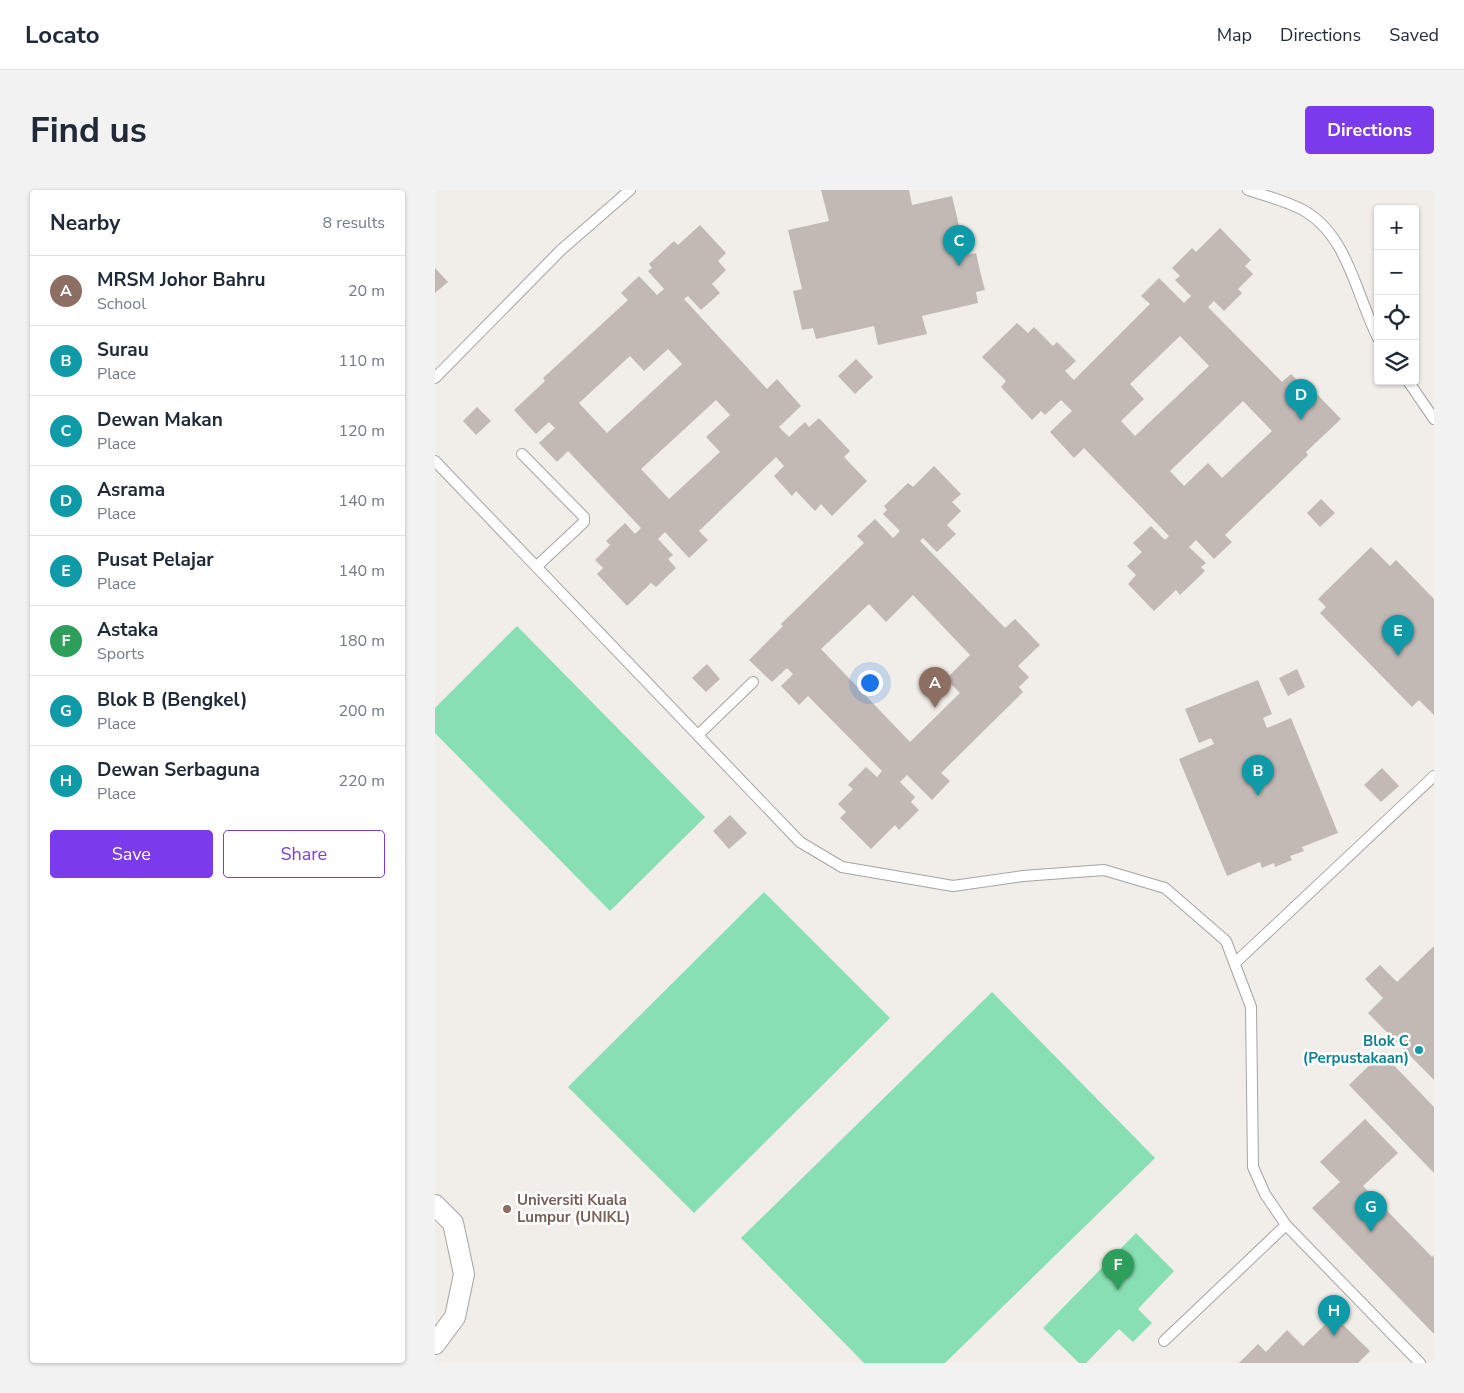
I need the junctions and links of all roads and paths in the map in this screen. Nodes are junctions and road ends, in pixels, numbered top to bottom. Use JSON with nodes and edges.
{"nodes":[{"id":1,"x":630,"y":190,"type":"edge"},
{"id":2,"x":1249,"y":190,"type":"edge"},
{"id":3,"x":1374,"y":328,"type":"edge"},
{"id":4,"x":435,"y":378,"type":"edge"},
{"id":5,"x":1410,"y":385,"type":"edge"},
{"id":6,"x":1434,"y":419,"type":"edge"},
{"id":7,"x":522,"y":454,"type":"dead end"},
{"id":8,"x":435,"y":461,"type":"edge"},
{"id":9,"x":537,"y":566,"type":"junction"},
{"id":10,"x":753,"y":682,"type":"dead end"},
{"id":11,"x":698,"y":735,"type":"junction"},
{"id":12,"x":1434,"y":776,"type":"edge"},
{"id":13,"x":1235,"y":963,"type":"junction"},
{"id":14,"x":435,"y":1204,"type":"edge"},
{"id":15,"x":1286,"y":1225,"type":"junction"},
{"id":16,"x":1163,"y":1341,"type":"dead end"},
{"id":17,"x":435,"y":1344,"type":"edge"},
{"id":18,"x":1420,"y":1363,"type":"edge"}],
"edges":[{"from":1,"to":4,"type":"lane"},
{"from":2,"to":3,"type":"lane"},
{"from":5,"to":6,"type":"lane"},
{"from":7,"to":9,"type":"lane"},
{"from":8,"to":9,"type":"lane"},
{"from":9,"to":11,"type":"lane"},
{"from":10,"to":11,"type":"lane"},
{"from":11,"to":13,"type":"lane"},
{"from":12,"to":13,"type":"lane"},
{"from":13,"to":15,"type":"lane"},
{"from":14,"to":17,"type":"street"},
{"from":15,"to":16,"type":"lane"},
{"from":15,"to":18,"type":"lane"}]}
